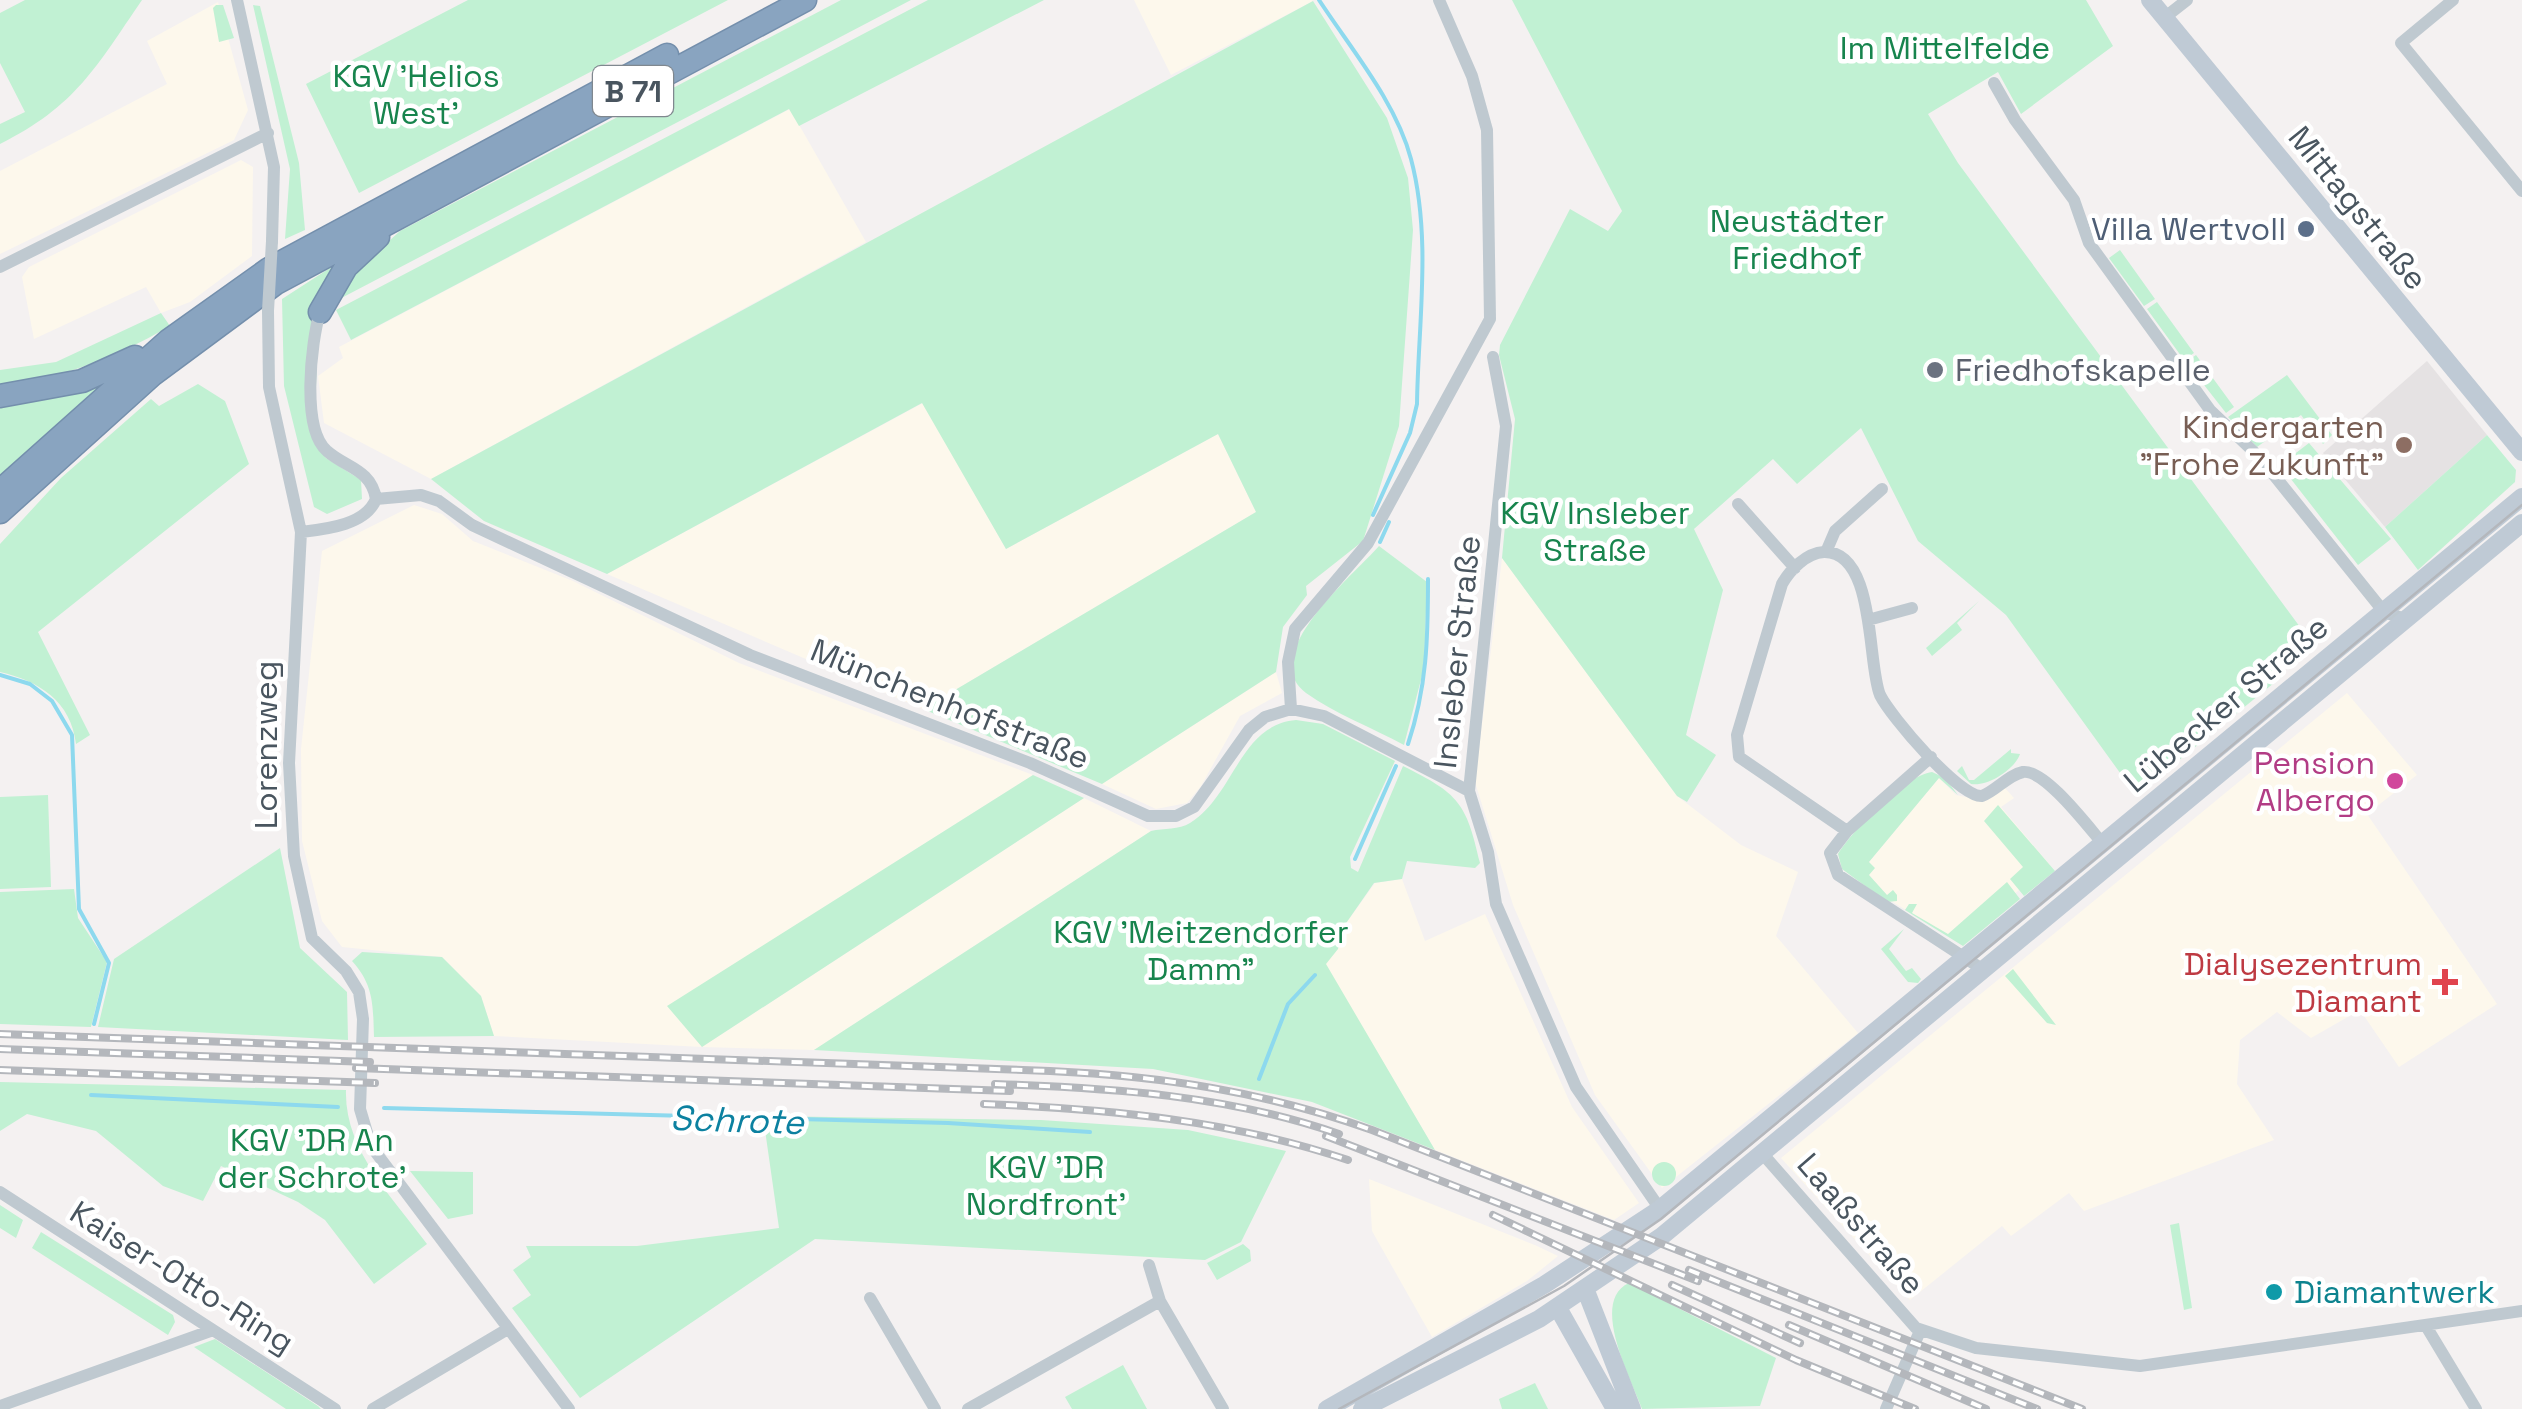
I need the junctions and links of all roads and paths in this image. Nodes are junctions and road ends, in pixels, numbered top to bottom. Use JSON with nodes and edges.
{"nodes":[{"id":1,"x":238,"y":0,"type":"edge"},
{"id":2,"x":772,"y":0,"type":"edge"},
{"id":3,"x":805,"y":0,"type":"edge"},
{"id":4,"x":1439,"y":0,"type":"edge"},
{"id":5,"x":2150,"y":0,"type":"edge"},
{"id":6,"x":2187,"y":0,"type":"edge"},
{"id":7,"x":2453,"y":0,"type":"edge"},
{"id":8,"x":2164,"y":18,"type":"junction"},
{"id":9,"x":1994,"y":83,"type":"dead end"},
{"id":10,"x":268,"y":133,"type":"junction"},
{"id":11,"x":461,"y":181,"type":"junction"},
{"id":12,"x":2522,"y":191,"type":"edge"},
{"id":13,"x":0,"y":266,"type":"edge"},
{"id":14,"x":320,"y":312,"type":"joint"},
{"id":15,"x":168,"y":341,"type":"junction"},
{"id":16,"x":1492,"y":357,"type":"dead end"},
{"id":17,"x":0,"y":396,"type":"edge"},
{"id":18,"x":2254,"y":452,"type":"dead end"},
{"id":19,"x":2522,"y":452,"type":"edge"},
{"id":20,"x":2266,"y":464,"type":"dead end"},
{"id":21,"x":50,"y":466,"type":"junction"},
{"id":22,"x":1882,"y":490,"type":"dead end"},
{"id":23,"x":0,"y":491,"type":"edge"},
{"id":24,"x":2522,"y":497,"type":"edge"},
{"id":25,"x":376,"y":498,"type":"junction"},
{"id":26,"x":1738,"y":504,"type":"dead end"},
{"id":27,"x":0,"y":512,"type":"edge"},
{"id":28,"x":2522,"y":524,"type":"edge"},
{"id":29,"x":0,"y":530,"type":"edge"},
{"id":30,"x":301,"y":532,"type":"junction"},
{"id":31,"x":1826,"y":552,"type":"junction"},
{"id":32,"x":1795,"y":568,"type":"junction"},
{"id":33,"x":1912,"y":608,"type":"dead end"},
{"id":34,"x":2384,"y":612,"type":"junction"},
{"id":35,"x":2404,"y":619,"type":"junction"},
{"id":36,"x":1868,"y":620,"type":"junction"},
{"id":37,"x":1291,"y":709,"type":"junction"},
{"id":38,"x":1931,"y":757,"type":"junction"},
{"id":39,"x":1470,"y":791,"type":"junction"},
{"id":40,"x":1847,"y":830,"type":"junction"},
{"id":41,"x":2104,"y":844,"type":"junction"},
{"id":42,"x":1975,"y":963,"type":"junction"},
{"id":43,"x":1761,"y":1152,"type":"junction"},
{"id":44,"x":0,"y":1192,"type":"edge"},
{"id":45,"x":1660,"y":1209,"type":"junction"},
{"id":46,"x":1149,"y":1265,"type":"dead end"},
{"id":47,"x":1567,"y":1278,"type":"junction"},
{"id":48,"x":1586,"y":1291,"type":"junction"},
{"id":49,"x":870,"y":1298,"type":"dead end"},
{"id":50,"x":1160,"y":1301,"type":"junction"},
{"id":51,"x":1558,"y":1308,"type":"junction"},
{"id":52,"x":2522,"y":1311,"type":"edge"},
{"id":53,"x":2426,"y":1326,"type":"junction"},
{"id":54,"x":213,"y":1330,"type":"junction"},
{"id":55,"x":506,"y":1330,"type":"junction"},
{"id":56,"x":1920,"y":1331,"type":"junction"},
{"id":57,"x":0,"y":1406,"type":"edge"},
{"id":58,"x":335,"y":1409,"type":"edge"},
{"id":59,"x":372,"y":1409,"type":"edge"},
{"id":60,"x":569,"y":1409,"type":"edge"},
{"id":61,"x":936,"y":1409,"type":"edge"},
{"id":62,"x":968,"y":1409,"type":"edge"},
{"id":63,"x":1223,"y":1409,"type":"edge"},
{"id":64,"x":1326,"y":1409,"type":"edge"},
{"id":65,"x":1362,"y":1409,"type":"edge"},
{"id":66,"x":1615,"y":1409,"type":"edge"},
{"id":67,"x":1632,"y":1409,"type":"edge"},
{"id":68,"x":1886,"y":1409,"type":"edge"},
{"id":69,"x":2476,"y":1409,"type":"edge"}],
"edges":[{"from":1,"to":10,"type":"street","name":"Lorenzweg"},
{"from":2,"to":15,"type":"highway","number":"B 71"},
{"from":3,"to":11,"type":"highway","number":"B 71"},
{"from":4,"to":37,"type":"street"},
{"from":5,"to":8,"type":"main road","name":"Mittagstraße"},
{"from":6,"to":8,"type":"street"},
{"from":7,"to":12,"type":"street"},
{"from":8,"to":19,"type":"main road","name":"Mittagstraße"},
{"from":9,"to":18,"type":"street"},
{"from":10,"to":13,"type":"street"},
{"from":10,"to":30,"type":"street","name":"Lorenzweg","bridge":true},
{"from":11,"to":14,"type":"highway"},
{"from":11,"to":21,"type":"highway","number":"B 71"},
{"from":14,"to":25,"type":"street"},
{"from":15,"to":17,"type":"highway"},
{"from":15,"to":23,"type":"highway","number":"B 71"},
{"from":16,"to":39,"type":"street","name":"Insleber Straße"},
{"from":20,"to":34,"type":"street"},
{"from":21,"to":27,"type":"highway","number":"B 71"},
{"from":21,"to":29,"type":"highway"},
{"from":22,"to":31,"type":"street"},
{"from":24,"to":34,"type":"main road","name":"Lübecker Straße"},
{"from":25,"to":30,"type":"street"},
{"from":25,"to":37,"type":"street","name":"Münchenhofstraße"},
{"from":26,"to":32,"type":"street"},
{"from":28,"to":35,"type":"main road","name":"Lübecker Straße"},
{"from":30,"to":55,"type":"street","name":"Lorenzweg"},
{"from":31,"to":32,"type":"street"},
{"from":31,"to":36,"type":"street"},
{"from":32,"to":40,"type":"street"},
{"from":33,"to":36,"type":"street"},
{"from":34,"to":35,"type":"street"},
{"from":34,"to":41,"type":"main road","name":"Lübecker Straße"},
{"from":35,"to":42,"type":"main road","name":"Lübecker Straße"},
{"from":36,"to":38,"type":"street"},
{"from":37,"to":39,"type":"street"},
{"from":38,"to":40,"type":"street"},
{"from":38,"to":41,"type":"street"},
{"from":39,"to":45,"type":"street","name":"Insleber Straße"},
{"from":40,"to":42,"type":"street"},
{"from":41,"to":42,"type":"main road","name":"Lübecker Straße"},
{"from":42,"to":43,"type":"main road","name":"Lübecker Straße"},
{"from":42,"to":45,"type":"main road","name":"Lübecker Straße"},
{"from":43,"to":48,"type":"main road","name":"Lübecker Straße"},
{"from":43,"to":56,"type":"street","name":"Laaßstraße"},
{"from":44,"to":54,"type":"street","name":"Kaiser-Otto-Ring"},
{"from":45,"to":47,"type":"main road","name":"Lübecker Straße"},
{"from":46,"to":50,"type":"street"},
{"from":47,"to":48,"type":"main road"},
{"from":47,"to":51,"type":"main road"},
{"from":47,"to":64,"type":"main road","name":"Lübecker Straße"},
{"from":48,"to":51,"type":"main road","name":"Lübecker Straße"},
{"from":48,"to":67,"type":"main road"},
{"from":49,"to":61,"type":"street"},
{"from":50,"to":62,"type":"street"},
{"from":50,"to":63,"type":"street"},
{"from":51,"to":65,"type":"main road","name":"Lübecker Straße"},
{"from":51,"to":66,"type":"main road"},
{"from":52,"to":53,"type":"street"},
{"from":53,"to":56,"type":"street"},
{"from":53,"to":69,"type":"street"},
{"from":54,"to":57,"type":"street"},
{"from":54,"to":58,"type":"street","name":"Kaiser-Otto-Ring"},
{"from":55,"to":59,"type":"street"},
{"from":55,"to":60,"type":"street","name":"Lorenzweg"},
{"from":56,"to":68,"type":"street"}]}
